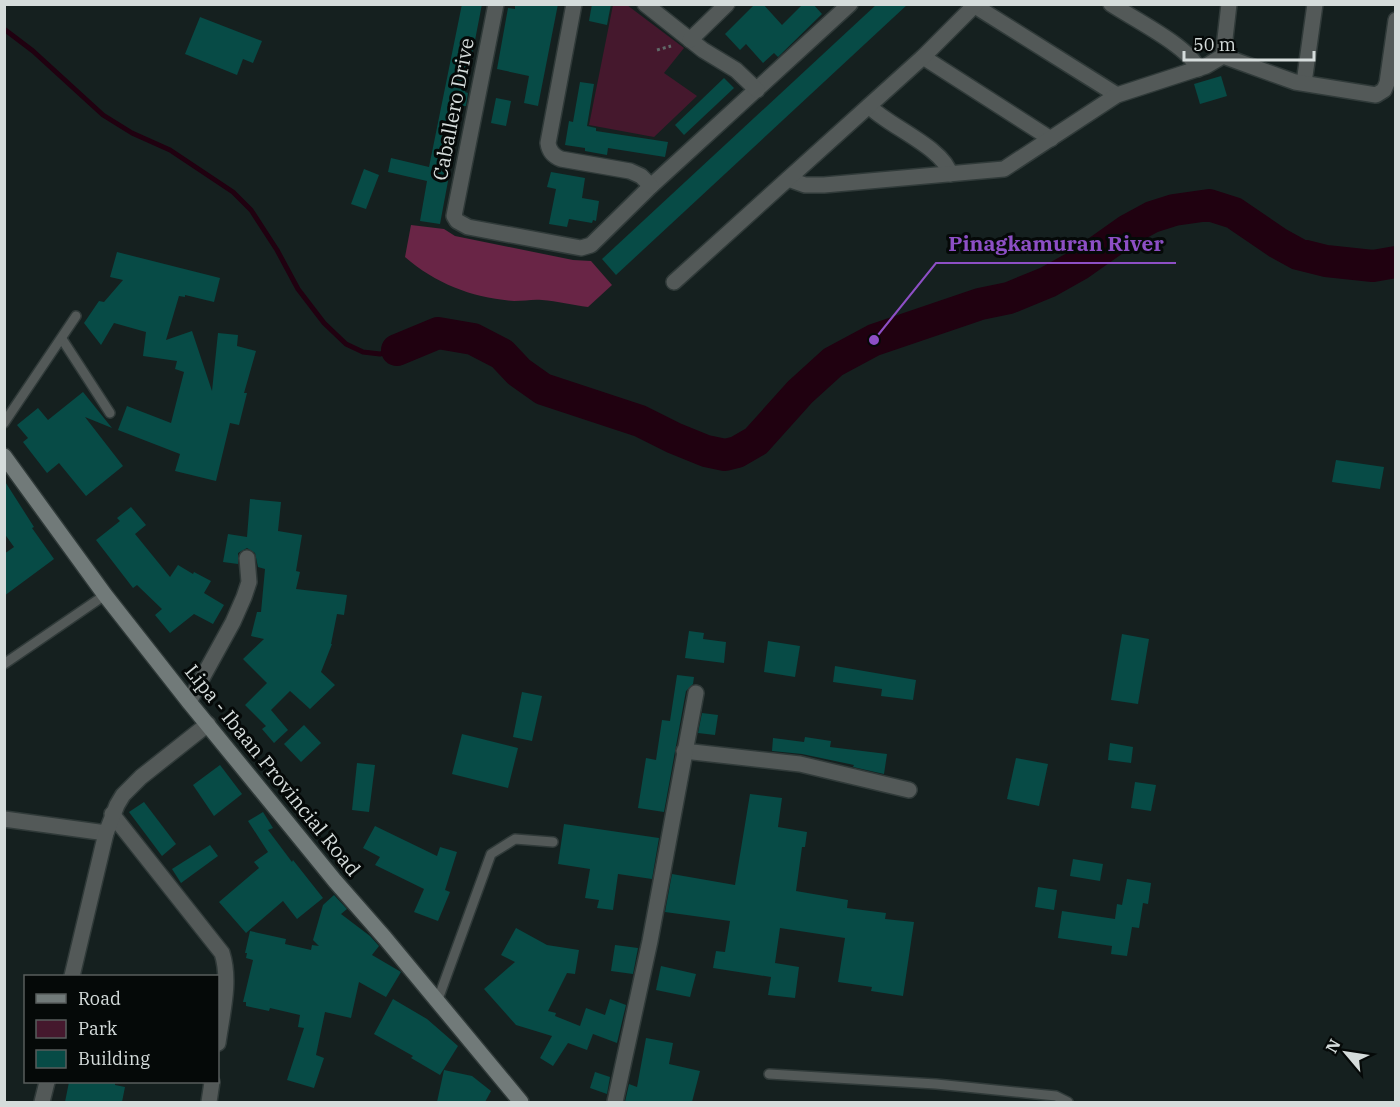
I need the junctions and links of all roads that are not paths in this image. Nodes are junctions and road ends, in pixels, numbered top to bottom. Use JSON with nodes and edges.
{"nodes":[{"id":1,"x":496,"y":4,"type":"edge"},
{"id":2,"x":574,"y":4,"type":"edge"},
{"id":3,"x":645,"y":4,"type":"edge"},
{"id":4,"x":727,"y":4,"type":"edge"},
{"id":5,"x":850,"y":4,"type":"edge"},
{"id":6,"x":1111,"y":4,"type":"edge"},
{"id":7,"x":1229,"y":4,"type":"edge"},
{"id":8,"x":1315,"y":4,"type":"edge"},
{"id":9,"x":976,"y":5,"type":"edge"},
{"id":10,"x":1395,"y":20,"type":"edge"},
{"id":11,"x":690,"y":40,"type":"junction"},
{"id":12,"x":1223,"y":56,"type":"junction"},
{"id":13,"x":922,"y":57,"type":"junction"},
{"id":14,"x":1198,"y":69,"type":"junction"},
{"id":15,"x":1304,"y":83,"type":"junction"},
{"id":16,"x":757,"y":90,"type":"junction"},
{"id":17,"x":1117,"y":95,"type":"junction"},
{"id":18,"x":869,"y":106,"type":"junction"},
{"id":19,"x":1051,"y":140,"type":"junction"},
{"id":20,"x":950,"y":174,"type":"junction"},
{"id":21,"x":788,"y":179,"type":"junction"},
{"id":22,"x":651,"y":186,"type":"junction"},
{"id":23,"x":675,"y":282,"type":"dead end"},
{"id":24,"x":76,"y":316,"type":"dead end"},
{"id":25,"x":62,"y":339,"type":"junction"},
{"id":26,"x":110,"y":413,"type":"dead end"},
{"id":27,"x":4,"y":423,"type":"edge"},
{"id":28,"x":4,"y":456,"type":"edge"},
{"id":29,"x":246,"y":558,"type":"dead end"},
{"id":30,"x":105,"y":595,"type":"junction"},
{"id":31,"x":4,"y":664,"type":"edge"},
{"id":32,"x":696,"y":693,"type":"dead end"},
{"id":33,"x":189,"y":702,"type":"junction"},
{"id":34,"x":208,"y":724,"type":"junction"},
{"id":35,"x":684,"y":751,"type":"junction"},
{"id":36,"x":909,"y":790,"type":"dead end"},
{"id":37,"x":112,"y":814,"type":"junction"},
{"id":38,"x":4,"y":819,"type":"edge"},
{"id":39,"x":106,"y":833,"type":"junction"},
{"id":40,"x":553,"y":842,"type":"dead end"},
{"id":41,"x":72,"y":975,"type":"edge"},
{"id":42,"x":437,"y":1002,"type":"junction"},
{"id":43,"x":219,"y":1035,"type":"edge"},
{"id":44,"x":769,"y":1074,"type":"dead end"},
{"id":45,"x":47,"y":1083,"type":"edge"},
{"id":46,"x":212,"y":1083,"type":"edge"},
{"id":47,"x":42,"y":1102,"type":"edge"},
{"id":48,"x":209,"y":1102,"type":"edge"},
{"id":49,"x":521,"y":1102,"type":"edge"},
{"id":50,"x":615,"y":1102,"type":"edge"},
{"id":51,"x":1068,"y":1102,"type":"edge"}],
"edges":[{"from":1,"to":22,"type":"street","name":"Caballero Drive"},
{"from":2,"to":22,"type":"street"},
{"from":3,"to":11,"type":"street"},
{"from":4,"to":11,"type":"street"},
{"from":5,"to":16,"type":"street"},
{"from":6,"to":14,"type":"street"},
{"from":7,"to":12,"type":"street"},
{"from":8,"to":15,"type":"street"},
{"from":9,"to":13,"type":"street"},
{"from":9,"to":17,"type":"street"},
{"from":10,"to":15,"type":"street"},
{"from":11,"to":16,"type":"street"},
{"from":12,"to":14,"type":"street"},
{"from":12,"to":15,"type":"street"},
{"from":13,"to":18,"type":"street"},
{"from":13,"to":19,"type":"street"},
{"from":14,"to":17,"type":"street"},
{"from":16,"to":22,"type":"street"},
{"from":17,"to":19,"type":"street"},
{"from":18,"to":20,"type":"street"},
{"from":18,"to":21,"type":"street"},
{"from":19,"to":20,"type":"street"},
{"from":20,"to":21,"type":"street"},
{"from":21,"to":23,"type":"street"},
{"from":24,"to":25,"type":"lane"},
{"from":25,"to":26,"type":"lane"},
{"from":25,"to":27,"type":"lane"},
{"from":28,"to":30,"type":"main road","name":"Lipa - Ibaan Provincial Road"},
{"from":29,"to":33,"type":"street"},
{"from":30,"to":31,"type":"lane"},
{"from":30,"to":33,"type":"main road","name":"Lipa - Ibaan Provincial Road"},
{"from":32,"to":35,"type":"street"},
{"from":33,"to":34,"type":"main road","name":"Lipa - Ibaan Provincial Road"},
{"from":34,"to":37,"type":"street"},
{"from":34,"to":42,"type":"main road","name":"Lipa - Ibaan Provincial Road"},
{"from":35,"to":36,"type":"street"},
{"from":35,"to":50,"type":"street"},
{"from":37,"to":39,"type":"street"},
{"from":37,"to":43,"type":"street"},
{"from":38,"to":39,"type":"street"},
{"from":39,"to":41,"type":"street"},
{"from":40,"to":42,"type":"lane"},
{"from":42,"to":49,"type":"main road","name":"Lipa - Ibaan Provincial Road"},
{"from":44,"to":51,"type":"lane"},
{"from":45,"to":47,"type":"street"},
{"from":46,"to":48,"type":"street"}]}
